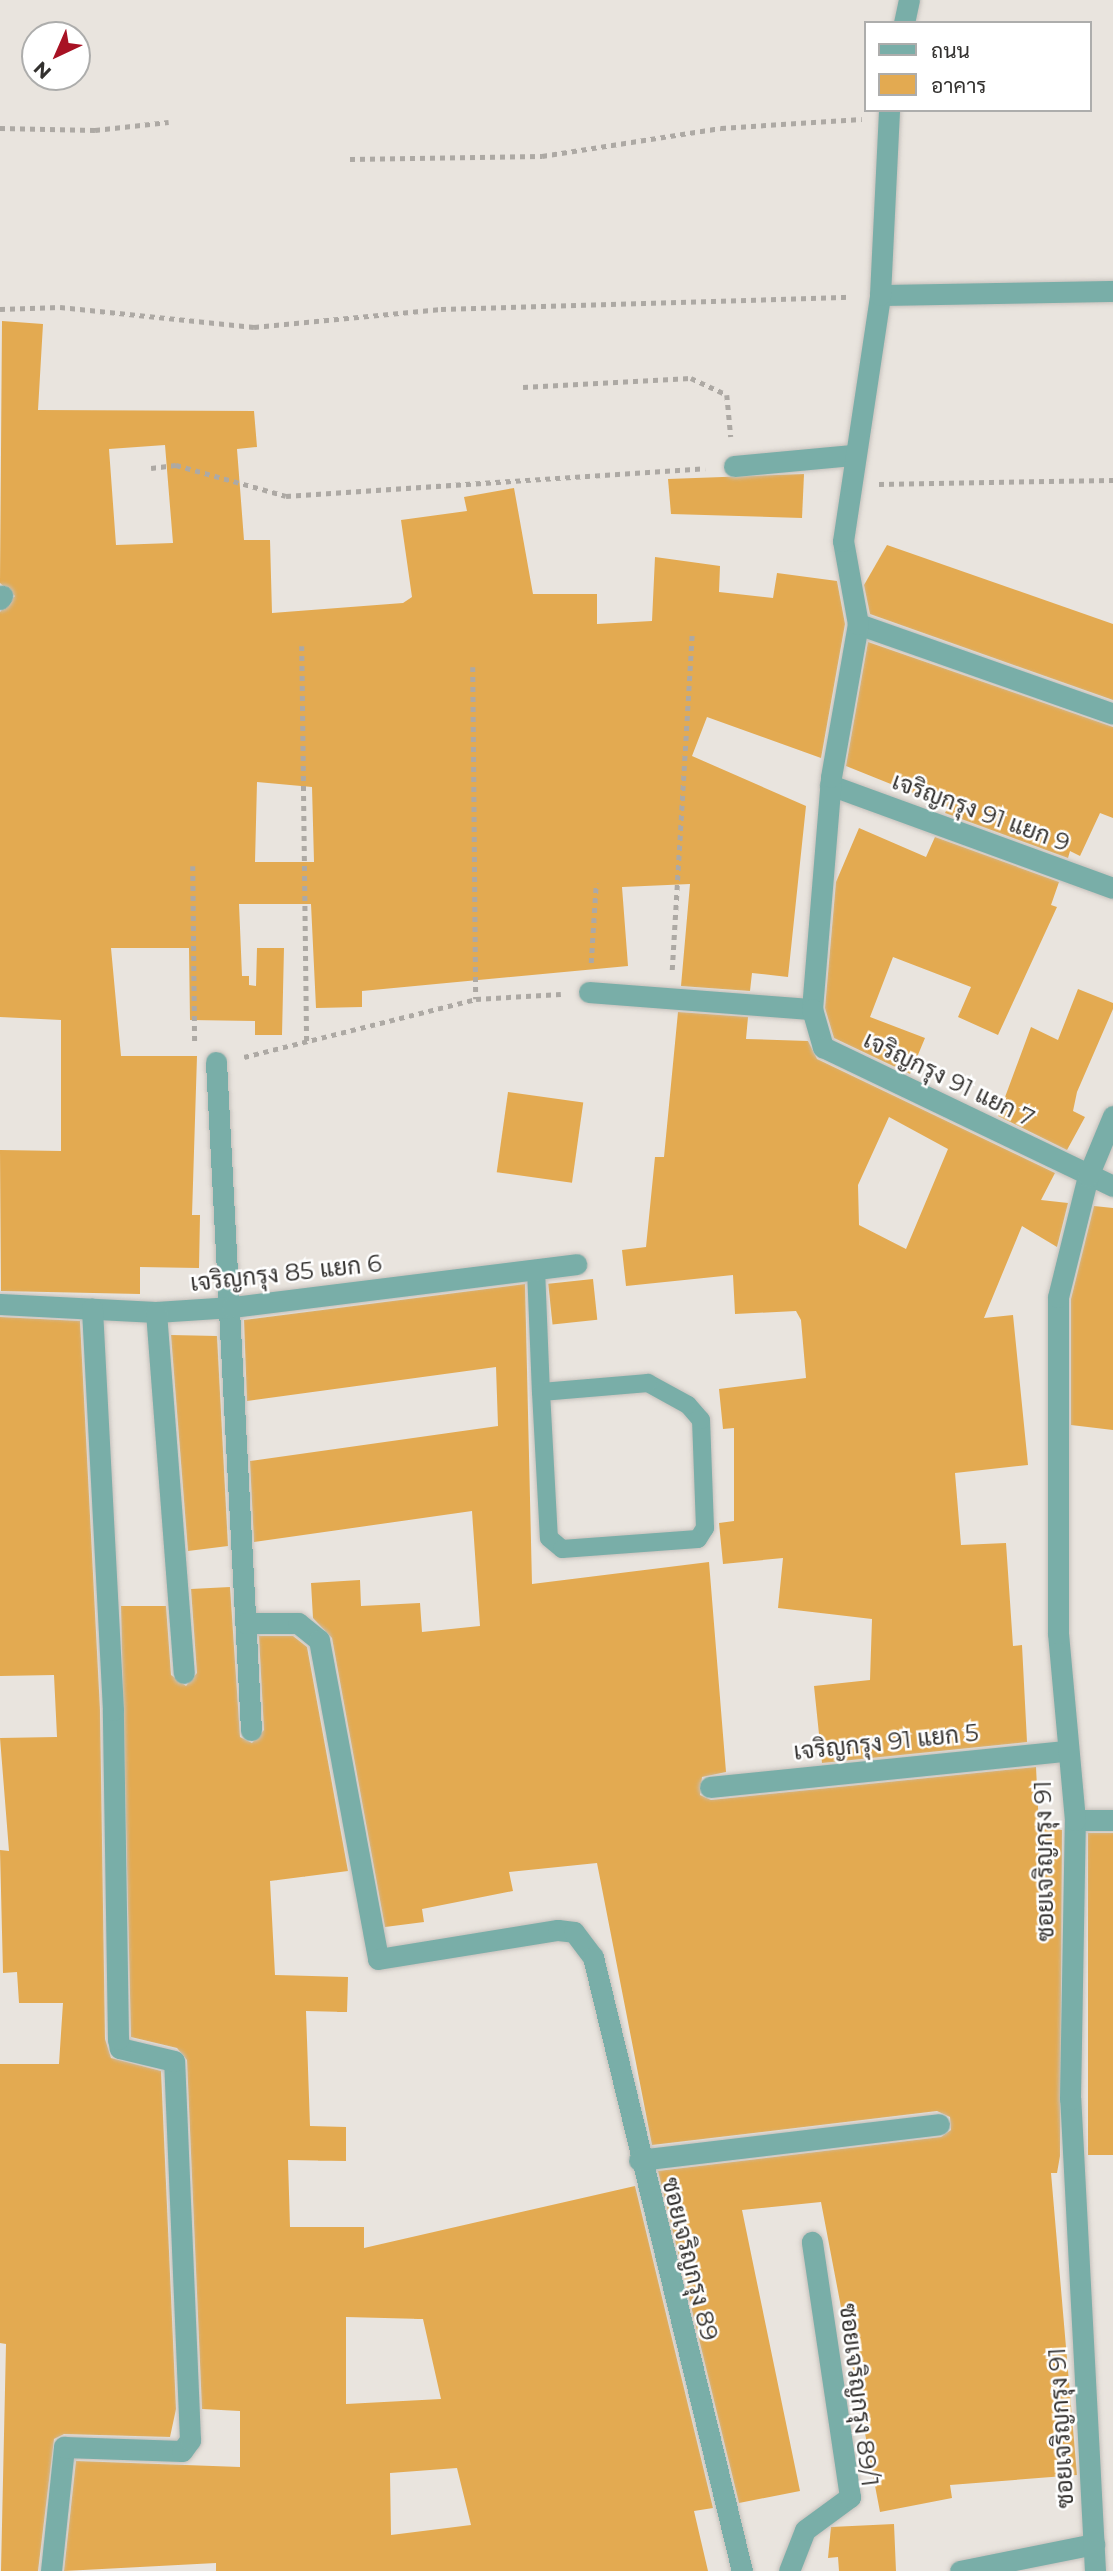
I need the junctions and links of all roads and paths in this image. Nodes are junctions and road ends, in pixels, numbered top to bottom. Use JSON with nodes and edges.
{"nodes":[{"id":1,"x":909,"y":0,"type":"edge"},
{"id":2,"x":904,"y":21,"type":"edge"},
{"id":3,"x":888,"y":114,"type":"edge"},
{"id":4,"x":169,"y":122,"type":"dead end"},
{"id":5,"x":0,"y":128,"type":"edge"},
{"id":6,"x":350,"y":159,"type":"dead end"},
{"id":7,"x":1113,"y":291,"type":"edge"},
{"id":8,"x":880,"y":295,"type":"junction"},
{"id":9,"x":0,"y":309,"type":"edge"},
{"id":10,"x":523,"y":387,"type":"dead end"},
{"id":11,"x":852,"y":455,"type":"junction"},
{"id":12,"x":734,"y":466,"type":"junction"},
{"id":13,"x":151,"y":468,"type":"dead end"},
{"id":14,"x":1113,"y":480,"type":"edge"},
{"id":15,"x":849,"y":485,"type":"junction"},
{"id":16,"x":858,"y":624,"type":"junction"},
{"id":17,"x":692,"y":631,"type":"dead end"},
{"id":18,"x":302,"y":646,"type":"dead end"},
{"id":19,"x":473,"y":667,"type":"dead end"},
{"id":20,"x":1113,"y":714,"type":"edge"},
{"id":21,"x":830,"y":785,"type":"junction"},
{"id":22,"x":193,"y":866,"type":"dead end"},
{"id":23,"x":596,"y":883,"type":"dead end"},
{"id":24,"x":1113,"y":888,"type":"edge"},
{"id":25,"x":589,"y":992,"type":"junction"},
{"id":26,"x":476,"y":999,"type":"junction"},
{"id":27,"x":671,"y":999,"type":"junction"},
{"id":28,"x":812,"y":1009,"type":"junction"},
{"id":29,"x":307,"y":1044,"type":"junction"},
{"id":30,"x":216,"y":1062,"type":"junction"},
{"id":31,"x":1113,"y":1116,"type":"edge"},
{"id":32,"x":1088,"y":1176,"type":"junction"},
{"id":33,"x":1113,"y":1186,"type":"edge"},
{"id":34,"x":576,"y":1264,"type":"dead end"},
{"id":35,"x":536,"y":1269,"type":"junction"},
{"id":36,"x":0,"y":1304,"type":"edge"},
{"id":37,"x":232,"y":1307,"type":"junction"},
{"id":38,"x":92,"y":1309,"type":"junction"},
{"id":39,"x":156,"y":1312,"type":"junction"},
{"id":40,"x":541,"y":1392,"type":"junction"},
{"id":41,"x":246,"y":1623,"type":"junction"},
{"id":42,"x":184,"y":1673,"type":"dead end"},
{"id":43,"x":251,"y":1730,"type":"dead end"},
{"id":44,"x":1067,"y":1751,"type":"junction"},
{"id":45,"x":710,"y":1787,"type":"dead end"},
{"id":46,"x":1075,"y":1820,"type":"junction"},
{"id":47,"x":1113,"y":1820,"type":"edge"},
{"id":48,"x":939,"y":2124,"type":"dead end"},
{"id":49,"x":639,"y":2160,"type":"junction"},
{"id":50,"x":812,"y":2242,"type":"dead end"},
{"id":51,"x":1094,"y":2544,"type":"junction"},
{"id":52,"x":51,"y":2571,"type":"edge"},
{"id":53,"x":743,"y":2571,"type":"edge"},
{"id":54,"x":789,"y":2571,"type":"edge"},
{"id":55,"x":960,"y":2571,"type":"edge"},
{"id":56,"x":1095,"y":2571,"type":"edge"}],
"edges":[{"from":1,"to":2,"type":"street"},
{"from":3,"to":6,"type":"path"},
{"from":3,"to":8,"type":"street"},
{"from":4,"to":5,"type":"path"},
{"from":7,"to":8,"type":"street"},
{"from":8,"to":9,"type":"path"},
{"from":8,"to":11,"type":"street"},
{"from":10,"to":12,"type":"path"},
{"from":11,"to":12,"type":"street"},
{"from":11,"to":15,"type":"street"},
{"from":12,"to":13,"type":"path"},
{"from":14,"to":15,"type":"path"},
{"from":15,"to":16,"type":"street"},
{"from":16,"to":20,"type":"street"},
{"from":16,"to":21,"type":"street"},
{"from":17,"to":27,"type":"path"},
{"from":18,"to":29,"type":"path"},
{"from":19,"to":26,"type":"path"},
{"from":21,"to":24,"type":"street","name":"เจริญกรุง 91 แยก 9"},
{"from":21,"to":28,"type":"street"},
{"from":22,"to":30,"type":"path"},
{"from":23,"to":25,"type":"path"},
{"from":25,"to":26,"type":"path"},
{"from":25,"to":27,"type":"street"},
{"from":26,"to":29,"type":"path"},
{"from":27,"to":28,"type":"street"},
{"from":28,"to":32,"type":"street","name":"เจริญกรุง 91 แยก 7"},
{"from":29,"to":30,"type":"path"},
{"from":30,"to":37,"type":"street"},
{"from":31,"to":32,"type":"street","name":"ซอยเจริญกรุง 91"},
{"from":32,"to":33,"type":"street","name":"เจริญกรุง 91 แยก 7"},
{"from":32,"to":44,"type":"street","name":"ซอยเจริญกรุง 91"},
{"from":34,"to":35,"type":"street","name":"เจริญกรุง 85 แยก 6"},
{"from":35,"to":37,"type":"street","name":"เจริญกรุง 85 แยก 6"},
{"from":35,"to":40,"type":"lane"},
{"from":36,"to":38,"type":"street","name":"เจริญกรุง 85 แยก 6"},
{"from":37,"to":39,"type":"street","name":"เจริญกรุง 85 แยก 6"},
{"from":37,"to":41,"type":"street"},
{"from":38,"to":39,"type":"street","name":"เจริญกรุง 85 แยก 6"},
{"from":38,"to":52,"type":"street"},
{"from":39,"to":42,"type":"street"},
{"from":40,"to":40,"type":"lane"},
{"from":41,"to":43,"type":"street"},
{"from":41,"to":49,"type":"street","name":"ซอยเจริญกรุง 89"},
{"from":44,"to":45,"type":"street","name":"เจริญกรุง 91 แยก 5"},
{"from":44,"to":46,"type":"street","name":"ซอยเจริญกรุง 91"},
{"from":46,"to":47,"type":"street"},
{"from":46,"to":51,"type":"street","name":"ซอยเจริญกรุง 91"},
{"from":48,"to":49,"type":"street"},
{"from":49,"to":53,"type":"street","name":"ซอยเจริญกรุง 89"},
{"from":50,"to":54,"type":"street","name":"ซอยเจริญกรุง 89/1"},
{"from":51,"to":55,"type":"street"},
{"from":51,"to":56,"type":"street","name":"ซอยเจริญกรุง 91"}]}
